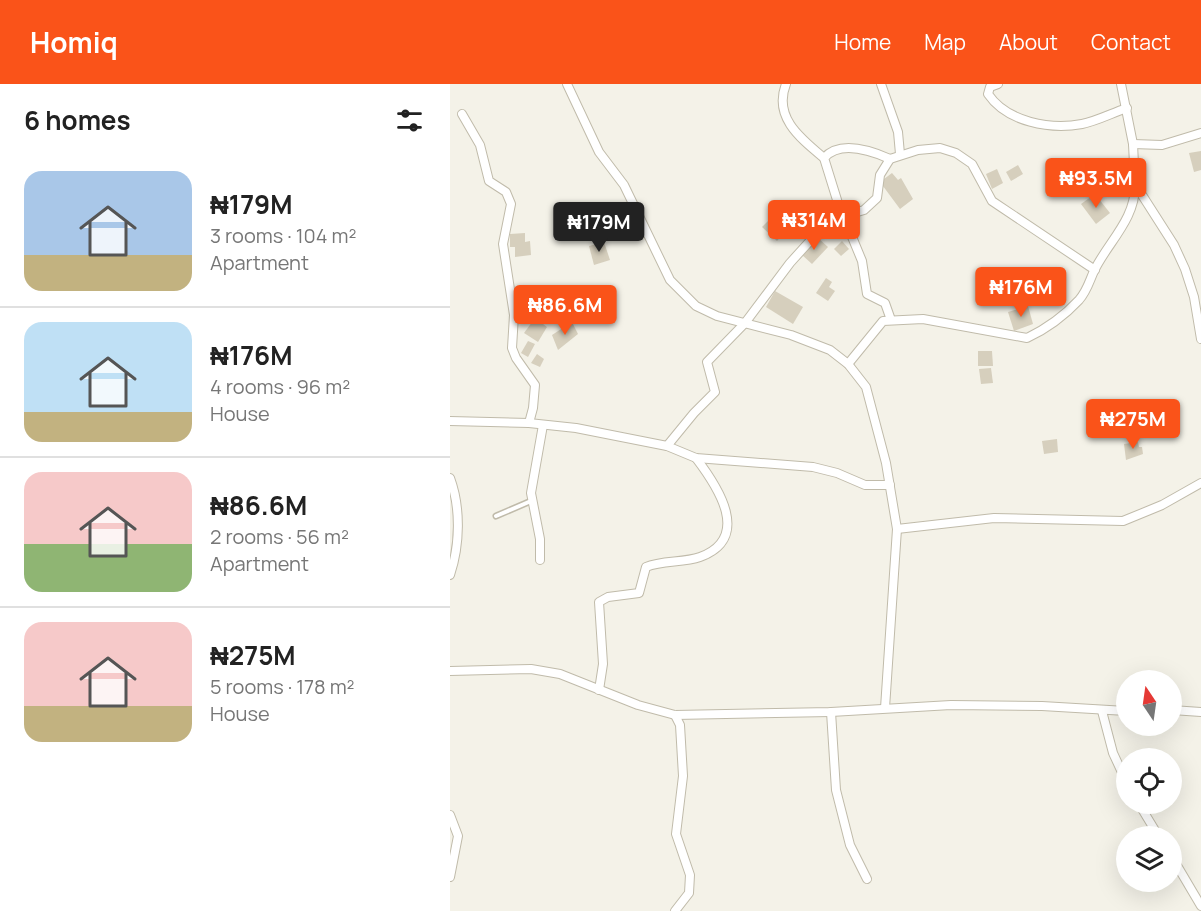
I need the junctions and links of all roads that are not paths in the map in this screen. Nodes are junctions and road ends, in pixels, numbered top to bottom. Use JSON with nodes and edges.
{"nodes":[{"id":1,"x":567,"y":84,"type":"edge"},
{"id":2,"x":786,"y":84,"type":"edge"},
{"id":3,"x":882,"y":84,"type":"edge"},
{"id":4,"x":998,"y":84,"type":"edge"},
{"id":5,"x":1121,"y":84,"type":"edge"},
{"id":6,"x":1127,"y":108,"type":"junction"},
{"id":7,"x":462,"y":114,"type":"dead end"},
{"id":8,"x":1201,"y":133,"type":"edge"},
{"id":9,"x":1133,"y":144,"type":"junction"},
{"id":10,"x":900,"y":154,"type":"junction"},
{"id":11,"x":824,"y":158,"type":"junction"},
{"id":12,"x":890,"y":159,"type":"junction"},
{"id":13,"x":1135,"y":184,"type":"junction"},
{"id":14,"x":853,"y":214,"type":"junction"},
{"id":15,"x":842,"y":216,"type":"junction"},
{"id":16,"x":833,"y":219,"type":"junction"},
{"id":17,"x":850,"y":232,"type":"junction"},
{"id":18,"x":1095,"y":270,"type":"junction"},
{"id":19,"x":891,"y":320,"type":"junction"},
{"id":20,"x":745,"y":323,"type":"junction"},
{"id":21,"x":1201,"y":339,"type":"edge"},
{"id":22,"x":848,"y":363,"type":"junction"},
{"id":23,"x":450,"y":422,"type":"edge"},
{"id":24,"x":529,"y":423,"type":"junction"},
{"id":25,"x":543,"y":425,"type":"junction"},
{"id":26,"x":667,"y":446,"type":"junction"},
{"id":27,"x":696,"y":458,"type":"junction"},
{"id":28,"x":450,"y":477,"type":"edge"},
{"id":29,"x":1201,"y":483,"type":"edge"},
{"id":30,"x":890,"y":485,"type":"junction"},
{"id":31,"x":531,"y":501,"type":"junction"},
{"id":32,"x":496,"y":516,"type":"dead end"},
{"id":33,"x":897,"y":529,"type":"junction"},
{"id":34,"x":540,"y":560,"type":"dead end"},
{"id":35,"x":450,"y":575,"type":"edge"},
{"id":36,"x":450,"y":671,"type":"edge"},
{"id":37,"x":599,"y":690,"type":"junction"},
{"id":38,"x":885,"y":708,"type":"junction"},
{"id":39,"x":1102,"y":711,"type":"junction"},
{"id":40,"x":1116,"y":711,"type":"edge"},
{"id":41,"x":1182,"y":711,"type":"edge"},
{"id":42,"x":831,"y":712,"type":"junction"},
{"id":43,"x":1201,"y":712,"type":"edge"},
{"id":44,"x":675,"y":715,"type":"junction"},
{"id":45,"x":1116,"y":758,"type":"edge"},
{"id":46,"x":450,"y":815,"type":"edge"},
{"id":47,"x":1182,"y":874,"type":"edge"},
{"id":48,"x":450,"y":877,"type":"edge"},
{"id":49,"x":867,"y":879,"type":"dead end"},
{"id":50,"x":1201,"y":906,"type":"edge"},
{"id":51,"x":675,"y":911,"type":"edge"}],
"edges":[{"from":1,"to":20,"type":"street"},
{"from":2,"to":11,"type":"street"},
{"from":3,"to":10,"type":"street"},
{"from":4,"to":6,"type":"street"},
{"from":5,"to":6,"type":"street"},
{"from":6,"to":9,"type":"street"},
{"from":7,"to":24,"type":"street"},
{"from":8,"to":9,"type":"street"},
{"from":9,"to":13,"type":"street"},
{"from":10,"to":12,"type":"street"},
{"from":10,"to":18,"type":"street"},
{"from":11,"to":12,"type":"street"},
{"from":11,"to":15,"type":"street"},
{"from":12,"to":14,"type":"street"},
{"from":13,"to":18,"type":"street"},
{"from":13,"to":21,"type":"street"},
{"from":14,"to":15,"type":"street"},
{"from":14,"to":17,"type":"street"},
{"from":15,"to":16,"type":"street"},
{"from":16,"to":17,"type":"street"},
{"from":16,"to":20,"type":"street"},
{"from":17,"to":19,"type":"street"},
{"from":18,"to":19,"type":"street"},
{"from":19,"to":22,"type":"street"},
{"from":20,"to":22,"type":"street"},
{"from":20,"to":26,"type":"street"},
{"from":22,"to":30,"type":"street"},
{"from":23,"to":24,"type":"street"},
{"from":24,"to":25,"type":"street"},
{"from":25,"to":26,"type":"street"},
{"from":25,"to":31,"type":"street"},
{"from":26,"to":27,"type":"street"},
{"from":27,"to":30,"type":"street"},
{"from":27,"to":37,"type":"street"},
{"from":28,"to":35,"type":"street"},
{"from":29,"to":33,"type":"street"},
{"from":30,"to":33,"type":"street"},
{"from":31,"to":32,"type":"lane"},
{"from":31,"to":34,"type":"street"},
{"from":33,"to":38,"type":"street"},
{"from":36,"to":37,"type":"street"},
{"from":37,"to":44,"type":"street"},
{"from":38,"to":39,"type":"street"},
{"from":38,"to":42,"type":"street"},
{"from":39,"to":40,"type":"street"},
{"from":39,"to":45,"type":"street"},
{"from":41,"to":43,"type":"street"},
{"from":42,"to":44,"type":"street"},
{"from":42,"to":49,"type":"street"},
{"from":44,"to":51,"type":"street"},
{"from":46,"to":48,"type":"street"},
{"from":47,"to":50,"type":"street"}]}
